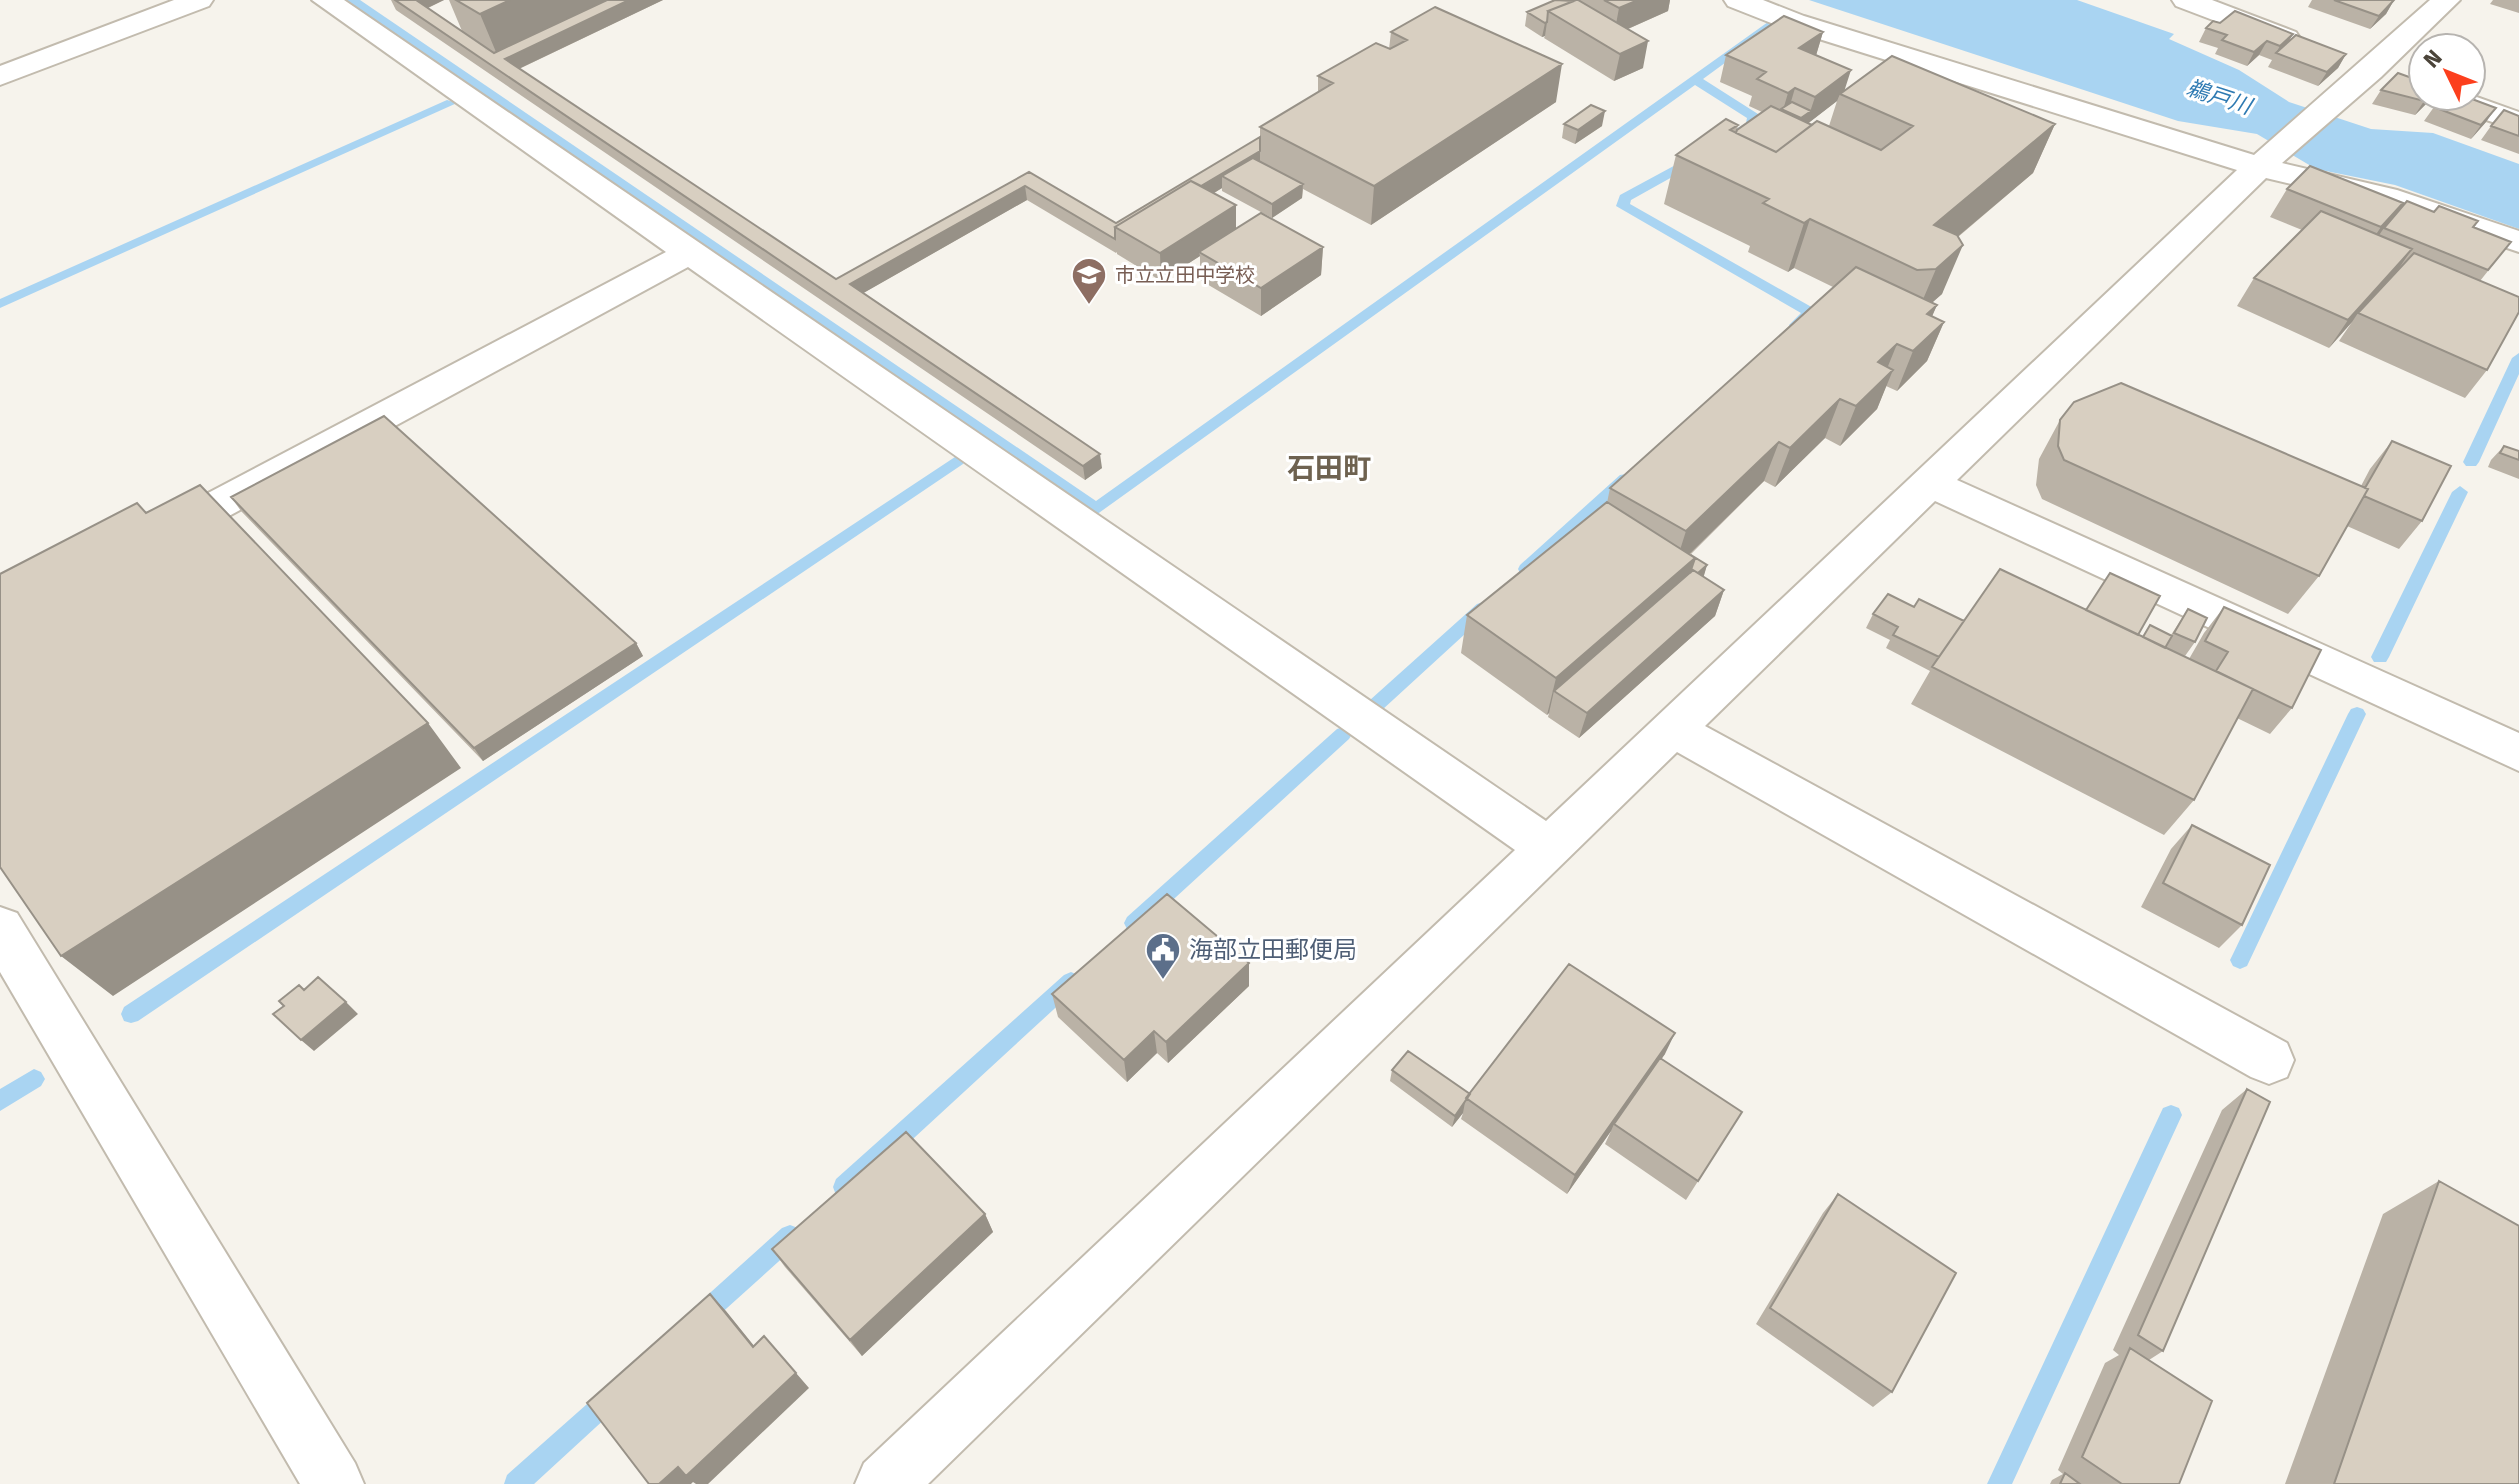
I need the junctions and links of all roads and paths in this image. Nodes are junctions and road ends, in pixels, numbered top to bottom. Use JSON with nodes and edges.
{"nodes":[{"id":1,"x":199,"y":0,"type":"edge"},
{"id":2,"x":326,"y":0,"type":"edge"},
{"id":3,"x":1738,"y":0,"type":"edge"},
{"id":4,"x":2186,"y":0,"type":"edge"},
{"id":5,"x":2446,"y":0,"type":"edge"},
{"id":6,"x":2314,"y":49,"type":"edge"},
{"id":7,"x":2342,"y":60,"type":"edge"},
{"id":8,"x":0,"y":76,"type":"edge"},
{"id":9,"x":2384,"y":76,"type":"junction"},
{"id":10,"x":2487,"y":111,"type":"edge"},
{"id":11,"x":2519,"y":122,"type":"edge"},
{"id":12,"x":2268,"y":160,"type":"junction"},
{"id":13,"x":2519,"y":242,"type":"edge"},
{"id":14,"x":687,"y":254,"type":"junction"},
{"id":15,"x":1929,"y":483,"type":"junction"},
{"id":16,"x":140,"y":547,"type":"edge"},
{"id":17,"x":1673,"y":729,"type":"junction"},
{"id":18,"x":2519,"y":753,"type":"edge"},
{"id":19,"x":1549,"y":848,"type":"junction"},
{"id":20,"x":0,"y":928,"type":"edge"},
{"id":21,"x":2269,"y":1060,"type":"dead end"},
{"id":22,"x":334,"y":1484,"type":"edge"},
{"id":23,"x":885,"y":1484,"type":"edge"}],
"edges":[{"from":1,"to":8,"type":"street"},
{"from":2,"to":14,"type":"street"},
{"from":3,"to":12,"type":"street"},
{"from":4,"to":6,"type":"street"},
{"from":5,"to":9,"type":"street"},
{"from":7,"to":9,"type":"street"},
{"from":9,"to":12,"type":"street"},
{"from":10,"to":11,"type":"street"},
{"from":12,"to":13,"type":"street"},
{"from":12,"to":15,"type":"street"},
{"from":14,"to":16,"type":"street"},
{"from":14,"to":19,"type":"street"},
{"from":15,"to":17,"type":"street"},
{"from":15,"to":18,"type":"street"},
{"from":17,"to":19,"type":"street"},
{"from":17,"to":21,"type":"street"},
{"from":19,"to":23,"type":"street"},
{"from":20,"to":22,"type":"street"}]}
